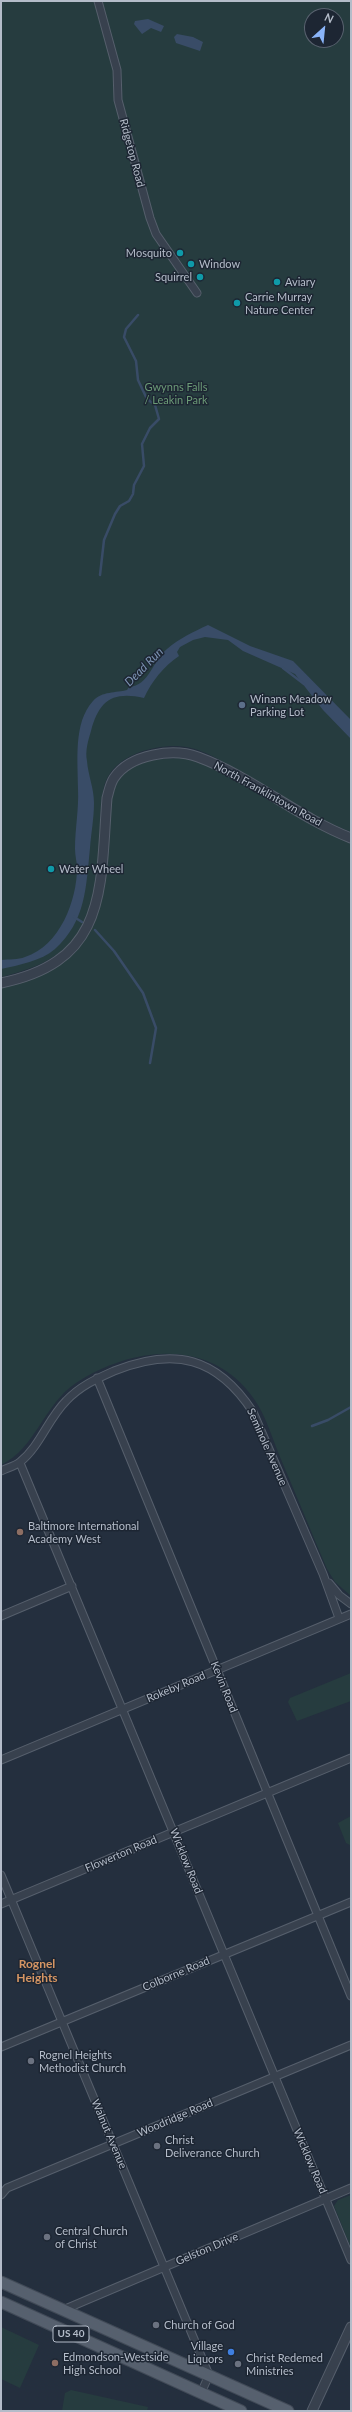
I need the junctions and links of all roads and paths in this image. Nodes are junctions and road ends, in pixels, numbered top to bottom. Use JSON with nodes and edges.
{"nodes":[{"id":1,"x":98,"y":1,"type":"edge"},
{"id":2,"x":197,"y":293,"type":"dead end"},
{"id":3,"x":351,"y":838,"type":"edge"},
{"id":4,"x":1,"y":983,"type":"edge"},
{"id":5,"x":97,"y":1378,"type":"junction"},
{"id":6,"x":20,"y":1463,"type":"junction"},
{"id":7,"x":1,"y":1471,"type":"edge"},
{"id":8,"x":323,"y":1574,"type":"junction"},
{"id":9,"x":72,"y":1586,"type":"junction"},
{"id":10,"x":351,"y":1604,"type":"edge"},
{"id":11,"x":351,"y":1614,"type":"edge"},
{"id":12,"x":1,"y":1616,"type":"edge"},
{"id":13,"x":339,"y":1618,"type":"junction"},
{"id":14,"x":217,"y":1670,"type":"junction"},
{"id":15,"x":123,"y":1709,"type":"junction"},
{"id":16,"x":351,"y":1758,"type":"edge"},
{"id":17,"x":1,"y":1760,"type":"edge"},
{"id":18,"x":267,"y":1792,"type":"junction"},
{"id":19,"x":173,"y":1832,"type":"junction"},
{"id":20,"x":1,"y":1875,"type":"edge"},
{"id":21,"x":11,"y":1899,"type":"junction"},
{"id":22,"x":351,"y":1902,"type":"edge"},
{"id":23,"x":1,"y":1904,"type":"edge"},
{"id":24,"x":318,"y":1916,"type":"junction"},
{"id":25,"x":224,"y":1954,"type":"junction"},
{"id":26,"x":351,"y":1996,"type":"edge"},
{"id":27,"x":62,"y":2022,"type":"junction"},
{"id":28,"x":351,"y":2045,"type":"edge"},
{"id":29,"x":1,"y":2047,"type":"edge"},
{"id":30,"x":275,"y":2077,"type":"junction"},
{"id":31,"x":113,"y":2144,"type":"junction"},
{"id":32,"x":351,"y":2188,"type":"edge"},
{"id":33,"x":1,"y":2195,"type":"edge"},
{"id":34,"x":326,"y":2199,"type":"junction"},
{"id":35,"x":351,"y":2260,"type":"edge"},
{"id":36,"x":163,"y":2267,"type":"junction"},
{"id":37,"x":1,"y":2282,"type":"edge"},
{"id":38,"x":1,"y":2302,"type":"edge"},
{"id":39,"x":63,"y":2310,"type":"junction"},
{"id":40,"x":351,"y":2327,"type":"edge"},
{"id":41,"x":209,"y":2375,"type":"junction"},
{"id":42,"x":201,"y":2393,"type":"junction"},
{"id":43,"x":241,"y":2411,"type":"edge"},
{"id":44,"x":288,"y":2411,"type":"edge"},
{"id":45,"x":312,"y":2411,"type":"edge"}],
"edges":[{"from":1,"to":2,"type":"street","name":"Ridgetop Road"},
{"from":3,"to":4,"type":"street","name":"North Franklintown Road"},
{"from":5,"to":6,"type":"street","name":"Seminole Avenue"},
{"from":5,"to":8,"type":"street","name":"Seminole Avenue"},
{"from":5,"to":14,"type":"street","name":"Kevin Road"},
{"from":6,"to":7,"type":"street"},
{"from":6,"to":9,"type":"street","name":"Wicklow Road"},
{"from":8,"to":10,"type":"street"},
{"from":8,"to":13,"type":"street","name":"Seminole Avenue"},
{"from":9,"to":12,"type":"street"},
{"from":9,"to":15,"type":"street","name":"Wicklow Road"},
{"from":11,"to":13,"type":"street","name":"Rokeby Road"},
{"from":13,"to":14,"type":"street","name":"Rokeby Road"},
{"from":14,"to":15,"type":"street","name":"Rokeby Road"},
{"from":14,"to":18,"type":"street","name":"Kevin Road"},
{"from":15,"to":17,"type":"street","name":"Rokeby Road"},
{"from":15,"to":19,"type":"street","name":"Wicklow Road"},
{"from":16,"to":18,"type":"street","name":"Flowerton Road"},
{"from":18,"to":19,"type":"street","name":"Flowerton Road"},
{"from":18,"to":24,"type":"street","name":"Kevin Road"},
{"from":19,"to":21,"type":"street","name":"Flowerton Road"},
{"from":19,"to":25,"type":"street","name":"Wicklow Road"},
{"from":20,"to":21,"type":"street","name":"Walnut Avenue"},
{"from":21,"to":23,"type":"street","name":"Flowerton Road"},
{"from":21,"to":27,"type":"street","name":"Walnut Avenue"},
{"from":22,"to":24,"type":"street","name":"Colborne Road"},
{"from":24,"to":25,"type":"street","name":"Colborne Road"},
{"from":24,"to":26,"type":"street","name":"Kevin Road"},
{"from":25,"to":27,"type":"street","name":"Colborne Road"},
{"from":25,"to":30,"type":"street","name":"Wicklow Road"},
{"from":27,"to":29,"type":"street","name":"Colborne Road"},
{"from":27,"to":31,"type":"street","name":"Walnut Avenue"},
{"from":28,"to":30,"type":"street","name":"Woodridge Road"},
{"from":30,"to":31,"type":"street","name":"Woodridge Road"},
{"from":30,"to":34,"type":"street","name":"Wicklow Road"},
{"from":31,"to":33,"type":"street","name":"Woodridge Road"},
{"from":31,"to":36,"type":"street","name":"Walnut Avenue"},
{"from":32,"to":34,"type":"street","name":"Gelston Drive"},
{"from":34,"to":35,"type":"street","name":"Wicklow Road"},
{"from":34,"to":36,"type":"street","name":"Gelston Drive"},
{"from":36,"to":39,"type":"street","name":"Gelston Drive"},
{"from":36,"to":41,"type":"street","name":"Walnut Avenue"},
{"from":37,"to":39,"type":"main road","number":"US 40"},
{"from":38,"to":42,"type":"main road","number":"US 40"},
{"from":39,"to":41,"type":"main road","number":"US 40"},
{"from":40,"to":45,"type":"street"},
{"from":41,"to":42,"type":"street"},
{"from":41,"to":44,"type":"main road","number":"US 40"},
{"from":42,"to":43,"type":"main road","number":"US 40"}]}
